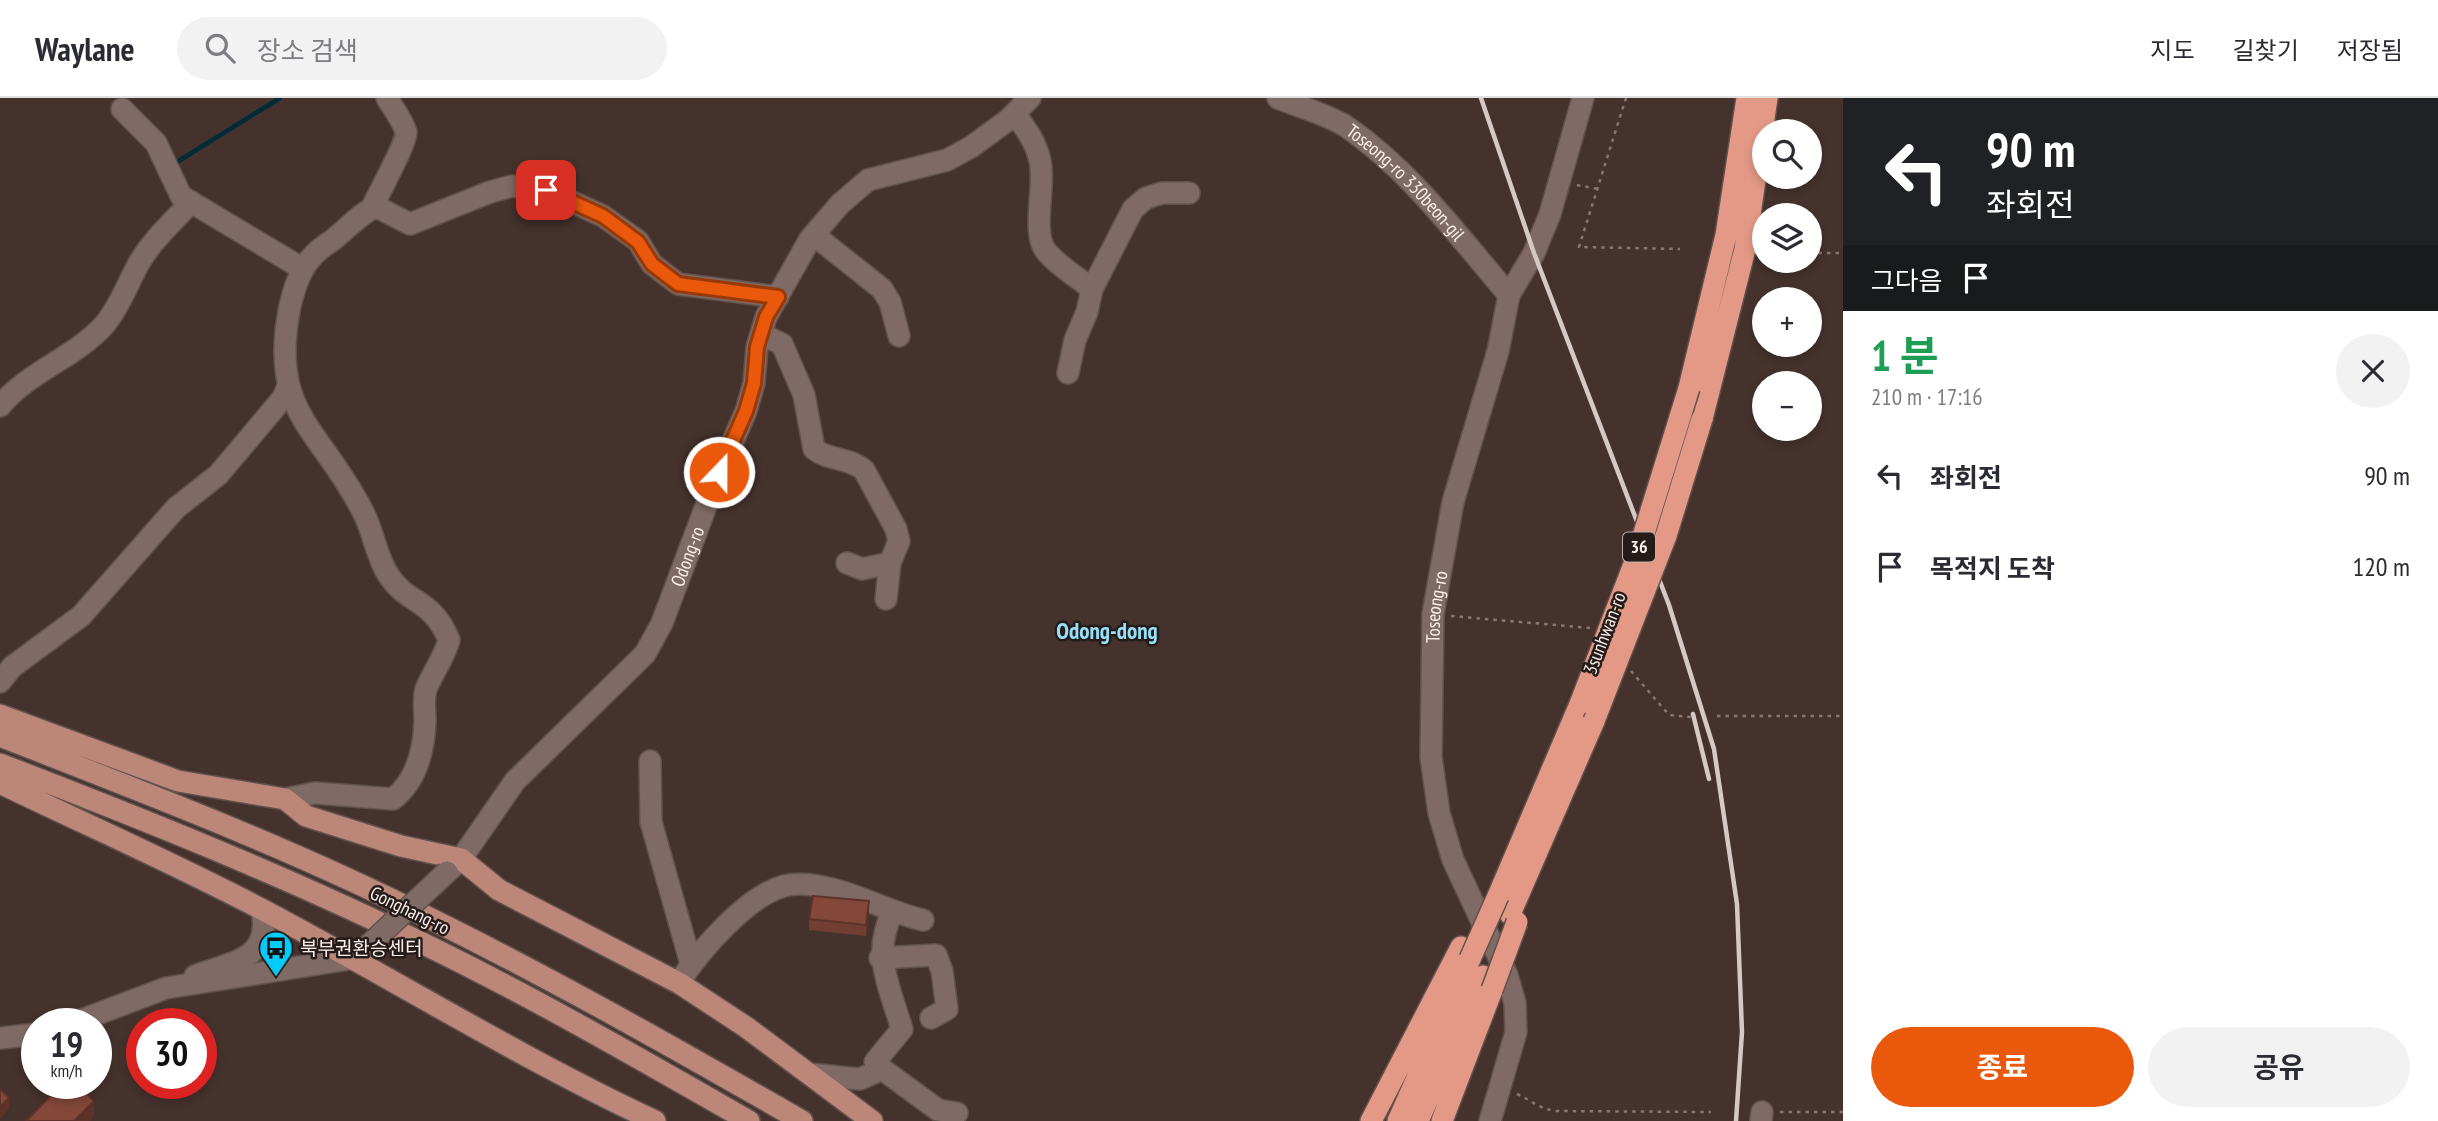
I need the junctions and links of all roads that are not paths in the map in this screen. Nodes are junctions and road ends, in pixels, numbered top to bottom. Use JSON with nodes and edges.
{"nodes":[{"id":1,"x":387,"y":98,"type":"edge"},
{"id":2,"x":1030,"y":98,"type":"edge"},
{"id":3,"x":1278,"y":98,"type":"edge"},
{"id":4,"x":1583,"y":98,"type":"edge"},
{"id":5,"x":1747,"y":98,"type":"edge"},
{"id":6,"x":1767,"y":98,"type":"edge"},
{"id":7,"x":122,"y":109,"type":"dead end"},
{"id":8,"x":1015,"y":114,"type":"junction"},
{"id":9,"x":1189,"y":193,"type":"dead end"},
{"id":10,"x":191,"y":202,"type":"junction"},
{"id":11,"x":372,"y":208,"type":"junction"},
{"id":12,"x":814,"y":235,"type":"junction"},
{"id":13,"x":303,"y":269,"type":"junction"},
{"id":14,"x":1092,"y":289,"type":"junction"},
{"id":15,"x":1509,"y":296,"type":"junction"},
{"id":16,"x":778,"y":297,"type":"junction"},
{"id":17,"x":761,"y":334,"type":"junction"},
{"id":18,"x":899,"y":336,"type":"dead end"},
{"id":19,"x":1068,"y":373,"type":"dead end"},
{"id":20,"x":288,"y":386,"type":"junction"},
{"id":21,"x":0,"y":405,"type":"edge"},
{"id":22,"x":847,"y":563,"type":"dead end"},
{"id":23,"x":890,"y":563,"type":"junction"},
{"id":24,"x":886,"y":599,"type":"dead end"},
{"id":25,"x":4,"y":671,"type":"edge"},
{"id":26,"x":0,"y":715,"type":"edge"},
{"id":27,"x":0,"y":736,"type":"edge"},
{"id":28,"x":650,"y":761,"type":"dead end"},
{"id":29,"x":0,"y":764,"type":"edge"},
{"id":30,"x":0,"y":783,"type":"edge"},
{"id":31,"x":285,"y":799,"type":"junction"},
{"id":32,"x":454,"y":865,"type":"junction"},
{"id":33,"x":262,"y":909,"type":"junction"},
{"id":34,"x":892,"y":913,"type":"junction"},
{"id":35,"x":923,"y":920,"type":"dead end"},
{"id":36,"x":880,"y":958,"type":"junction"},
{"id":37,"x":349,"y":959,"type":"junction"},
{"id":38,"x":691,"y":964,"type":"junction"},
{"id":39,"x":1476,"y":968,"type":"junction"},
{"id":40,"x":679,"y":983,"type":"junction"},
{"id":41,"x":166,"y":988,"type":"junction"},
{"id":42,"x":112,"y":1008,"type":"edge"},
{"id":43,"x":932,"y":1018,"type":"dead end"},
{"id":44,"x":21,"y":1036,"type":"edge"},
{"id":45,"x":0,"y":1038,"type":"edge"},
{"id":46,"x":882,"y":1069,"type":"junction"},
{"id":47,"x":809,"y":1074,"type":"junction"},
{"id":48,"x":957,"y":1113,"type":"dead end"},
{"id":49,"x":655,"y":1121,"type":"edge"},
{"id":50,"x":749,"y":1121,"type":"edge"},
{"id":51,"x":802,"y":1121,"type":"edge"},
{"id":52,"x":872,"y":1121,"type":"edge"},
{"id":53,"x":1371,"y":1121,"type":"edge"},
{"id":54,"x":1398,"y":1121,"type":"edge"},
{"id":55,"x":1418,"y":1121,"type":"edge"},
{"id":56,"x":1442,"y":1121,"type":"edge"},
{"id":57,"x":1490,"y":1121,"type":"edge"}],
"edges":[{"from":1,"to":11,"type":"street"},
{"from":2,"to":8,"type":"street","name":"Odong-ro"},
{"from":3,"to":15,"type":"street","name":"Toseong-ro 330beon-gil"},
{"from":4,"to":15,"type":"street","name":"Toseong-ro"},
{"from":5,"to":39,"type":"highway","name":"3sunhwan-ro","number":"36","bridge":true},
{"from":6,"to":39,"type":"highway","name":"3sunhwan-ro","number":"36","bridge":true},
{"from":7,"to":10,"type":"street"},
{"from":8,"to":12,"type":"street","name":"Odong-ro"},
{"from":8,"to":14,"type":"street"},
{"from":9,"to":14,"type":"street"},
{"from":10,"to":13,"type":"street"},
{"from":10,"to":21,"type":"street"},
{"from":11,"to":13,"type":"street"},
{"from":11,"to":16,"type":"street"},
{"from":12,"to":16,"type":"street","name":"Odong-ro"},
{"from":12,"to":18,"type":"street"},
{"from":13,"to":20,"type":"street"},
{"from":14,"to":19,"type":"street"},
{"from":15,"to":57,"type":"street","name":"Toseong-ro"},
{"from":16,"to":17,"type":"street","name":"Odong-ro"},
{"from":17,"to":23,"type":"street"},
{"from":17,"to":32,"type":"street","name":"Odong-ro"},
{"from":20,"to":25,"type":"street"},
{"from":20,"to":31,"type":"street"},
{"from":22,"to":23,"type":"street"},
{"from":23,"to":24,"type":"street"},
{"from":26,"to":31,"type":"main road"},
{"from":27,"to":51,"type":"main road","name":"Gonghang-ro"},
{"from":28,"to":38,"type":"street"},
{"from":29,"to":50,"type":"main road","name":"Gonghang-ro"},
{"from":30,"to":33,"type":"main road"},
{"from":31,"to":32,"type":"main road"},
{"from":32,"to":37,"type":"street","name":"Odong-ro","bridge":true},
{"from":32,"to":40,"type":"main road"},
{"from":33,"to":37,"type":"main road"},
{"from":33,"to":41,"type":"street"},
{"from":34,"to":35,"type":"street"},
{"from":34,"to":36,"type":"street"},
{"from":34,"to":38,"type":"street"},
{"from":36,"to":43,"type":"street"},
{"from":36,"to":46,"type":"street"},
{"from":37,"to":41,"type":"street"},
{"from":37,"to":49,"type":"main road"},
{"from":38,"to":40,"type":"street"},
{"from":39,"to":53,"type":"highway"},
{"from":39,"to":54,"type":"highway","name":"3sunhwan-ro","number":"36"},
{"from":39,"to":55,"type":"highway","name":"3sunhwan-ro","number":"36"},
{"from":39,"to":56,"type":"highway"},
{"from":40,"to":47,"type":"main road"},
{"from":41,"to":42,"type":"street"},
{"from":44,"to":45,"type":"street"},
{"from":46,"to":47,"type":"street"},
{"from":46,"to":48,"type":"street"},
{"from":47,"to":52,"type":"main road"}]}
